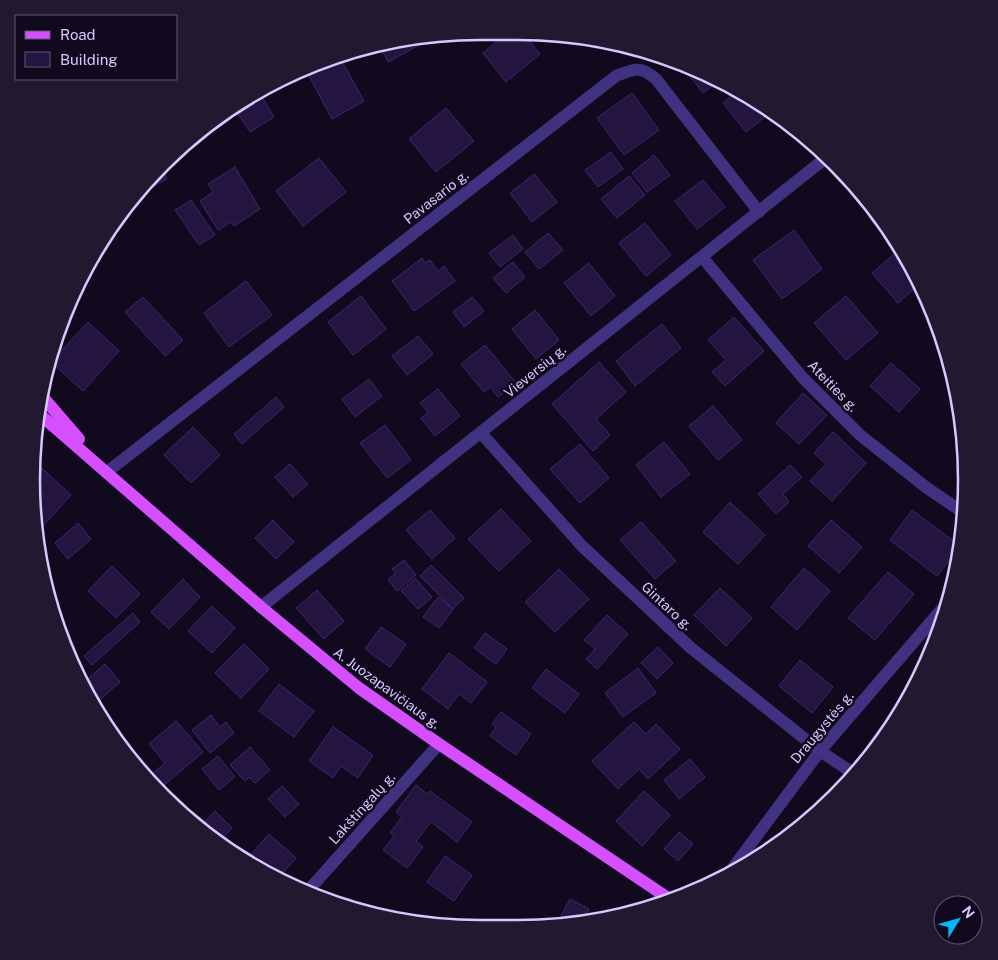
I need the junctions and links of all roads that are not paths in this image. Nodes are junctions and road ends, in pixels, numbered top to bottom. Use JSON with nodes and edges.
{"nodes":[{"id":1,"x":821,"y":162,"type":"edge"},
{"id":2,"x":759,"y":212,"type":"junction"},
{"id":3,"x":702,"y":257,"type":"junction"},
{"id":4,"x":47,"y":402,"type":"edge"},
{"id":5,"x":45,"y":419,"type":"edge"},
{"id":6,"x":481,"y":433,"type":"junction"},
{"id":7,"x":107,"y":472,"type":"junction"},
{"id":8,"x":957,"y":509,"type":"edge"},
{"id":9,"x":260,"y":607,"type":"junction"},
{"id":10,"x":937,"y":615,"type":"edge"},
{"id":11,"x":439,"y":744,"type":"junction"},
{"id":12,"x":820,"y":751,"type":"junction"},
{"id":13,"x":849,"y":770,"type":"edge"},
{"id":14,"x":738,"y":861,"type":"edge"},
{"id":15,"x":312,"y":887,"type":"edge"},
{"id":16,"x":664,"y":895,"type":"edge"}],
"edges":[{"from":1,"to":2,"type":"street","name":"Vieversių g."},
{"from":2,"to":3,"type":"street","name":"Vieversių g."},
{"from":2,"to":7,"type":"street","name":"Pavasario g."},
{"from":3,"to":6,"type":"street","name":"Vieversių g."},
{"from":3,"to":8,"type":"street","name":"Ateities g."},
{"from":4,"to":7,"type":"main road","name":"A. Juozapavičiaus g."},
{"from":5,"to":7,"type":"main road","name":"A. Juozapavičiaus g."},
{"from":6,"to":9,"type":"street","name":"Vieversių g."},
{"from":6,"to":12,"type":"street","name":"Gintaro g."},
{"from":7,"to":9,"type":"main road","name":"A. Juozapavičiaus g."},
{"from":9,"to":11,"type":"main road","name":"A. Juozapavičiaus g."},
{"from":10,"to":12,"type":"street","name":"Draugystės g."},
{"from":11,"to":15,"type":"street","name":"Lakštingalų g."},
{"from":11,"to":16,"type":"main road","name":"A. Juozapavičiaus g."},
{"from":12,"to":13,"type":"street","name":"Gintaro g."},
{"from":12,"to":14,"type":"street","name":"Draugystės g."}]}
